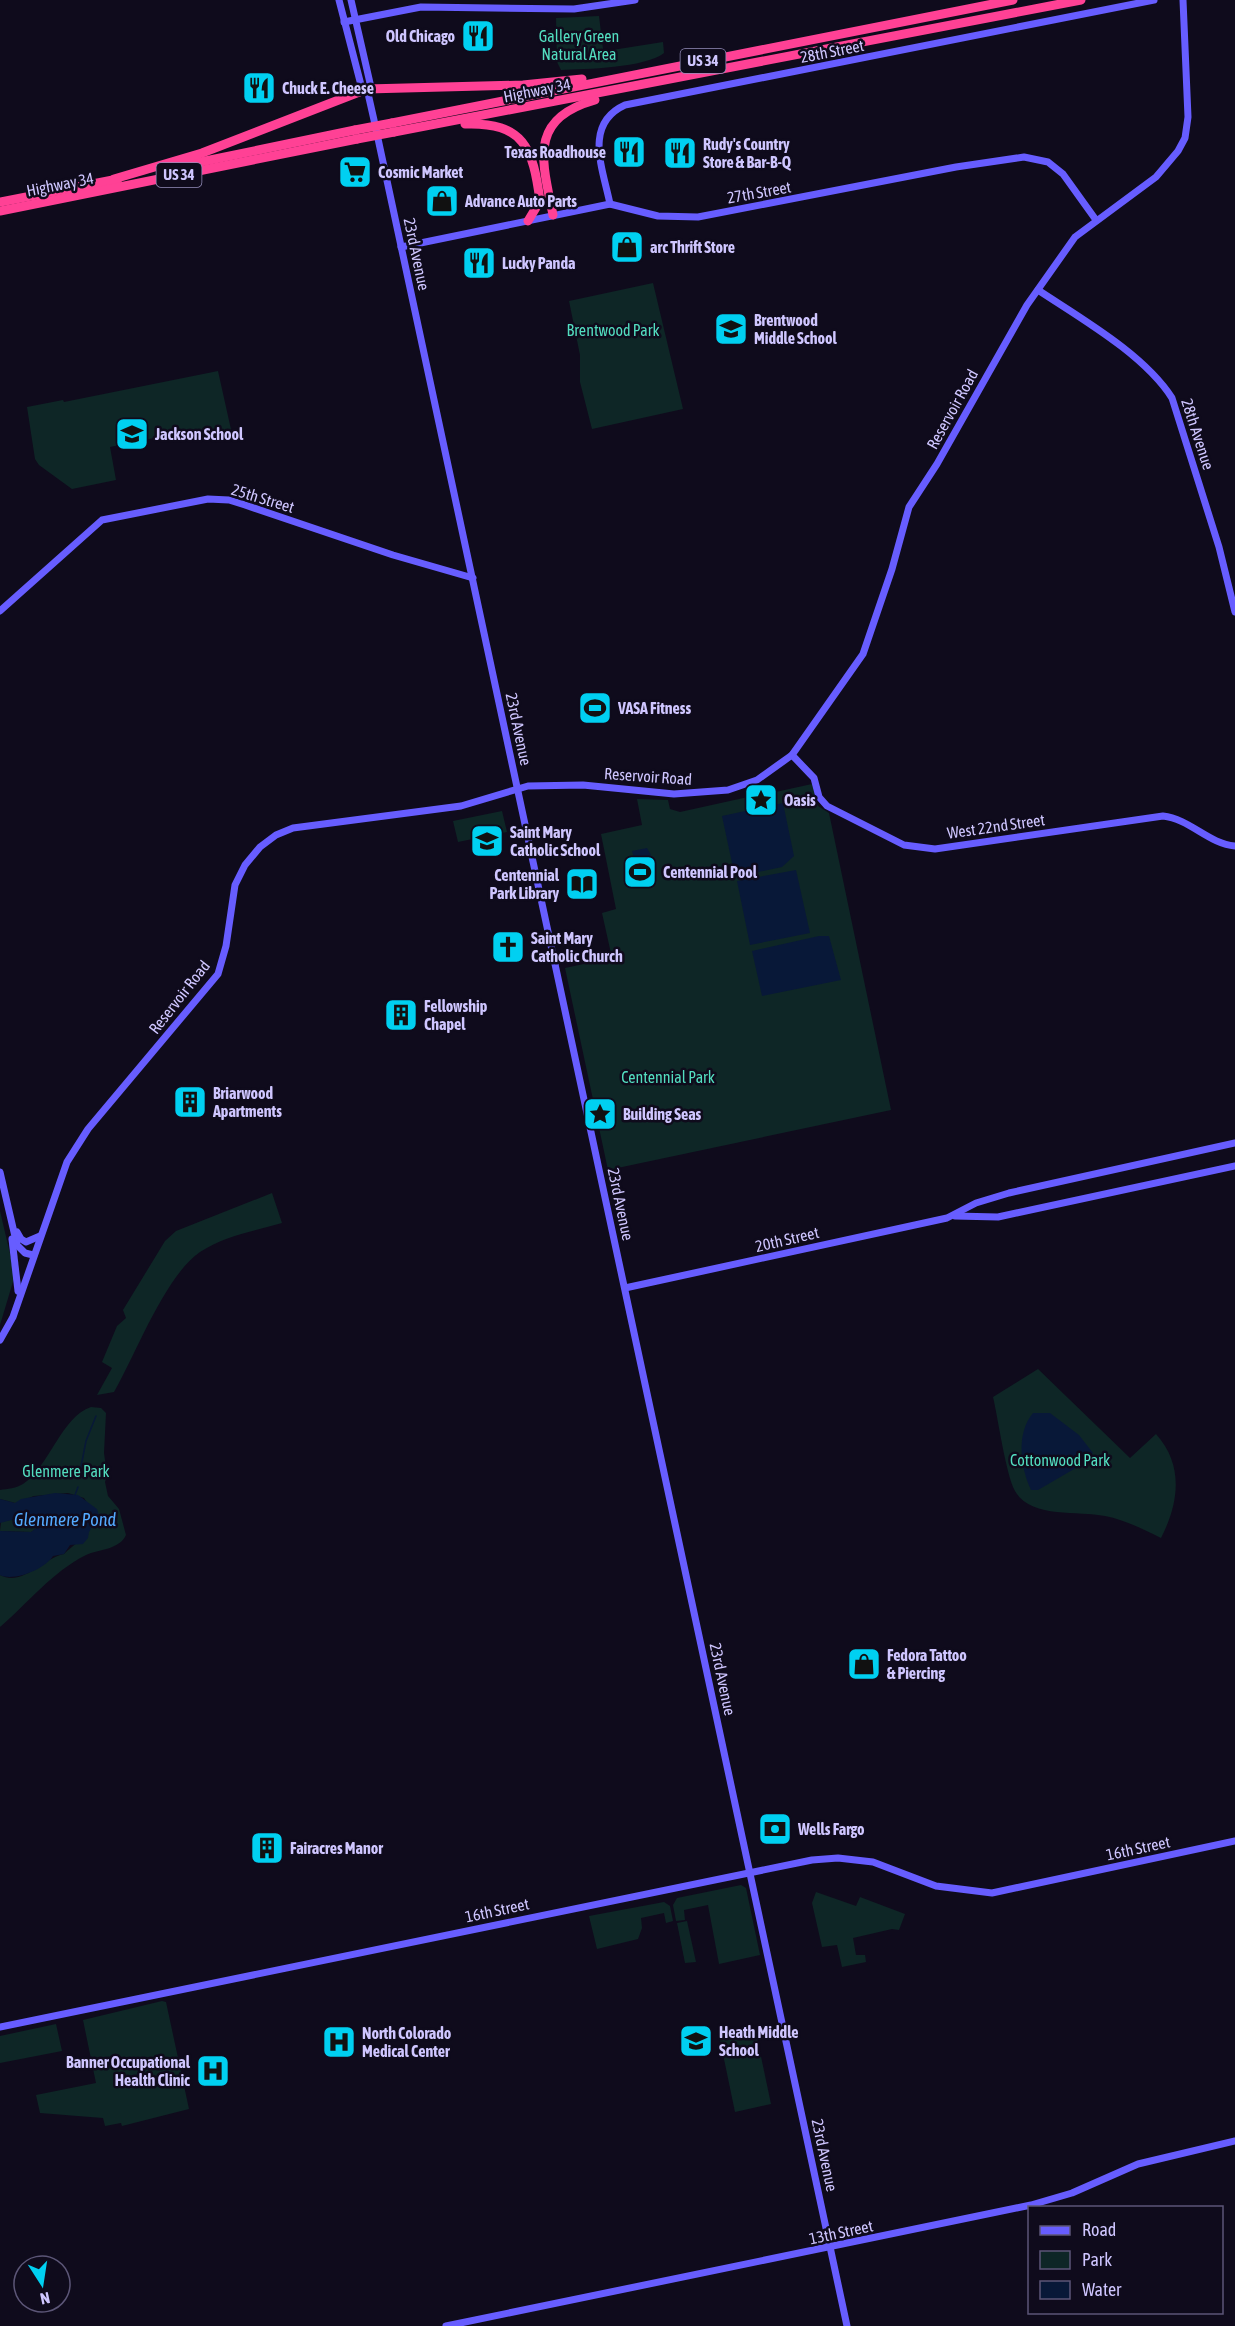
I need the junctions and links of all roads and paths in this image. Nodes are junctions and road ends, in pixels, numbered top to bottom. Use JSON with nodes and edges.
{"nodes":[{"id":1,"x":339,"y":0,"type":"edge"},
{"id":2,"x":351,"y":0,"type":"edge"},
{"id":3,"x":635,"y":0,"type":"edge"},
{"id":4,"x":1013,"y":0,"type":"edge"},
{"id":5,"x":1081,"y":0,"type":"edge"},
{"id":6,"x":1154,"y":0,"type":"edge"},
{"id":7,"x":1183,"y":0,"type":"edge"},
{"id":8,"x":356,"y":20,"type":"junction"},
{"id":9,"x":344,"y":22,"type":"junction"},
{"id":10,"x":635,"y":74,"type":"junction"},
{"id":11,"x":367,"y":88,"type":"junction"},
{"id":12,"x":628,"y":88,"type":"junction"},
{"id":13,"x":435,"y":125,"type":"junction"},
{"id":14,"x":393,"y":127,"type":"junction"},
{"id":15,"x":356,"y":135,"type":"junction"},
{"id":16,"x":537,"y":177,"type":"junction"},
{"id":17,"x":114,"y":179,"type":"junction"},
{"id":18,"x":0,"y":202,"type":"edge"},
{"id":19,"x":610,"y":204,"type":"junction"},
{"id":20,"x":0,"y":211,"type":"edge"},
{"id":21,"x":550,"y":216,"type":"junction"},
{"id":22,"x":1096,"y":219,"type":"junction"},
{"id":23,"x":528,"y":221,"type":"junction"},
{"id":24,"x":401,"y":247,"type":"junction"},
{"id":25,"x":1038,"y":290,"type":"junction"},
{"id":26,"x":473,"y":578,"type":"junction"},
{"id":27,"x":0,"y":611,"type":"edge"},
{"id":28,"x":1235,"y":612,"type":"edge"},
{"id":29,"x":792,"y":755,"type":"junction"},
{"id":30,"x":518,"y":787,"type":"junction"},
{"id":31,"x":1235,"y":846,"type":"edge"},
{"id":32,"x":1235,"y":1143,"type":"edge"},
{"id":33,"x":1235,"y":1166,"type":"edge"},
{"id":34,"x":0,"y":1172,"type":"edge"},
{"id":35,"x":955,"y":1215,"type":"junction"},
{"id":36,"x":12,"y":1225,"type":"junction"},
{"id":37,"x":40,"y":1236,"type":"junction"},
{"id":38,"x":33,"y":1255,"type":"junction"},
{"id":39,"x":625,"y":1288,"type":"junction"},
{"id":40,"x":18,"y":1302,"type":"junction"},
{"id":41,"x":0,"y":1340,"type":"edge"},
{"id":42,"x":1235,"y":1841,"type":"edge"},
{"id":43,"x":751,"y":1872,"type":"junction"},
{"id":44,"x":0,"y":2027,"type":"edge"},
{"id":45,"x":1235,"y":2141,"type":"edge"},
{"id":46,"x":831,"y":2248,"type":"junction"},
{"id":47,"x":446,"y":2326,"type":"edge"},
{"id":48,"x":847,"y":2326,"type":"edge"}],
"edges":[{"from":1,"to":9,"type":"street","name":"23rd Avenue"},
{"from":2,"to":8,"type":"street","name":"23rd Avenue"},
{"from":3,"to":8,"type":"street"},
{"from":4,"to":10,"type":"highway","name":"Highway 34","number":"US 34"},
{"from":5,"to":12,"type":"highway","name":"Highway 34","number":"US 34"},
{"from":6,"to":19,"type":"street","name":"28th Street"},
{"from":7,"to":22,"type":"street","name":"Reservoir Road"},
{"from":8,"to":9,"type":"street"},
{"from":8,"to":11,"type":"street","name":"23rd Avenue"},
{"from":9,"to":11,"type":"street","name":"23rd Avenue"},
{"from":10,"to":11,"type":"highway"},
{"from":10,"to":14,"type":"highway","name":"Highway 34","number":"US 34"},
{"from":11,"to":17,"type":"highway"},
{"from":11,"to":24,"type":"street","name":"23rd Avenue"},
{"from":12,"to":13,"type":"highway","name":"Highway 34","number":"US 34"},
{"from":12,"to":21,"type":"highway"},
{"from":13,"to":14,"type":"highway","name":"Highway 34","number":"US 34"},
{"from":13,"to":16,"type":"highway"},
{"from":14,"to":15,"type":"highway","name":"Highway 34","number":"US 34","bridge":true},
{"from":15,"to":17,"type":"highway","name":"Highway 34","number":"US 34"},
{"from":15,"to":20,"type":"highway","name":"Highway 34","number":"US 34"},
{"from":16,"to":21,"type":"highway"},
{"from":16,"to":23,"type":"highway"},
{"from":17,"to":18,"type":"highway","name":"Highway 34","number":"US 34"},
{"from":19,"to":21,"type":"street","name":"27th Street"},
{"from":19,"to":22,"type":"street","name":"27th Street"},
{"from":21,"to":23,"type":"street","name":"27th Street"},
{"from":22,"to":25,"type":"street","name":"Reservoir Road"},
{"from":23,"to":24,"type":"street","name":"27th Street"},
{"from":24,"to":26,"type":"street","name":"23rd Avenue"},
{"from":25,"to":28,"type":"street","name":"28th Avenue"},
{"from":25,"to":29,"type":"street","name":"Reservoir Road"},
{"from":26,"to":27,"type":"street","name":"25th Street"},
{"from":26,"to":30,"type":"street","name":"23rd Avenue"},
{"from":29,"to":30,"type":"street","name":"Reservoir Road"},
{"from":29,"to":31,"type":"street","name":"West 22nd Street"},
{"from":30,"to":37,"type":"street","name":"Reservoir Road"},
{"from":30,"to":39,"type":"street","name":"23rd Avenue"},
{"from":32,"to":35,"type":"street","name":"20th Street"},
{"from":33,"to":35,"type":"street","name":"20th Street"},
{"from":34,"to":36,"type":"street"},
{"from":35,"to":39,"type":"street","name":"20th Street"},
{"from":36,"to":37,"type":"street"},
{"from":36,"to":38,"type":"street"},
{"from":36,"to":40,"type":"street"},
{"from":37,"to":38,"type":"street","name":"Reservoir Road"},
{"from":38,"to":40,"type":"street","name":"Reservoir Road"},
{"from":39,"to":43,"type":"street","name":"23rd Avenue"},
{"from":40,"to":41,"type":"street","name":"Reservoir Road"},
{"from":42,"to":43,"type":"street","name":"16th Street"},
{"from":43,"to":44,"type":"street","name":"16th Street"},
{"from":43,"to":46,"type":"street","name":"23rd Avenue"},
{"from":45,"to":46,"type":"street","name":"13th Street"},
{"from":46,"to":47,"type":"street","name":"13th Street"},
{"from":46,"to":48,"type":"street","name":"23rd Avenue"}]}
